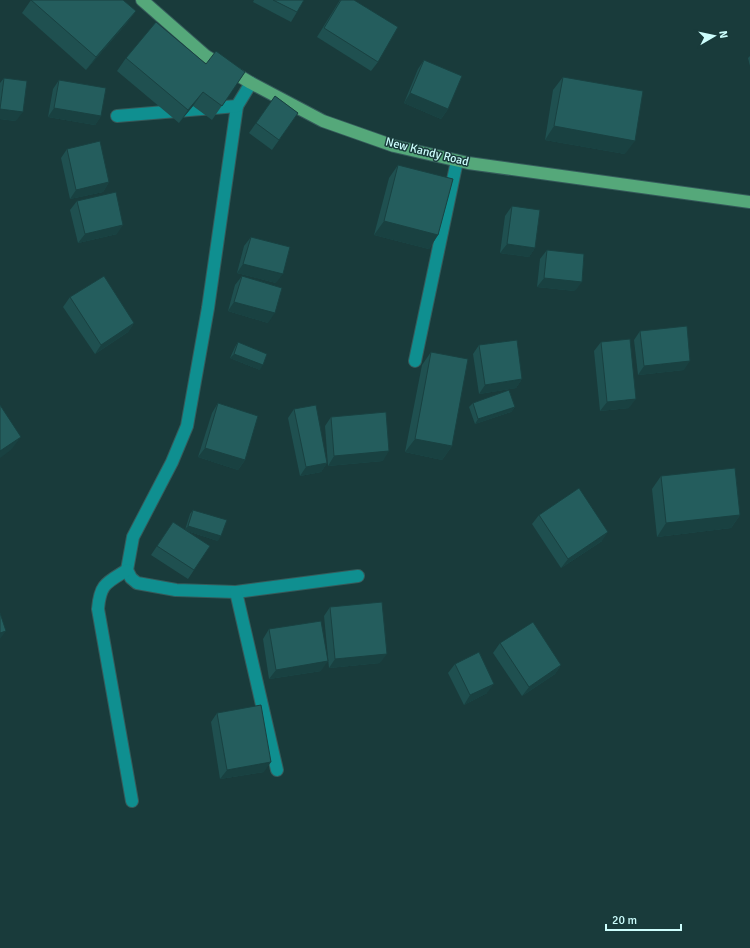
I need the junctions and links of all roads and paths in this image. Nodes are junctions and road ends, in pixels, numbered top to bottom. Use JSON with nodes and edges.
{"nodes":[{"id":1,"x":142,"y":0,"type":"edge"},
{"id":2,"x":251,"y":83,"type":"junction"},
{"id":3,"x":238,"y":106,"type":"junction"},
{"id":4,"x":117,"y":116,"type":"dead end"},
{"id":5,"x":457,"y":161,"type":"junction"},
{"id":6,"x":750,"y":202,"type":"edge"},
{"id":7,"x":415,"y":361,"type":"dead end"},
{"id":8,"x":127,"y":570,"type":"junction"},
{"id":9,"x":358,"y":576,"type":"dead end"},
{"id":10,"x":236,"y":592,"type":"junction"},
{"id":11,"x":277,"y":770,"type":"dead end"},
{"id":12,"x":132,"y":801,"type":"dead end"}],
"edges":[{"from":1,"to":2,"type":"main road","name":"New Kandy Road"},
{"from":2,"to":3,"type":"street"},
{"from":2,"to":5,"type":"main road","name":"New Kandy Road"},
{"from":3,"to":4,"type":"street"},
{"from":3,"to":8,"type":"street"},
{"from":5,"to":6,"type":"main road","name":"New Kandy Road"},
{"from":5,"to":7,"type":"street"},
{"from":8,"to":10,"type":"street"},
{"from":8,"to":12,"type":"street"},
{"from":9,"to":10,"type":"street"},
{"from":10,"to":11,"type":"street"}]}
